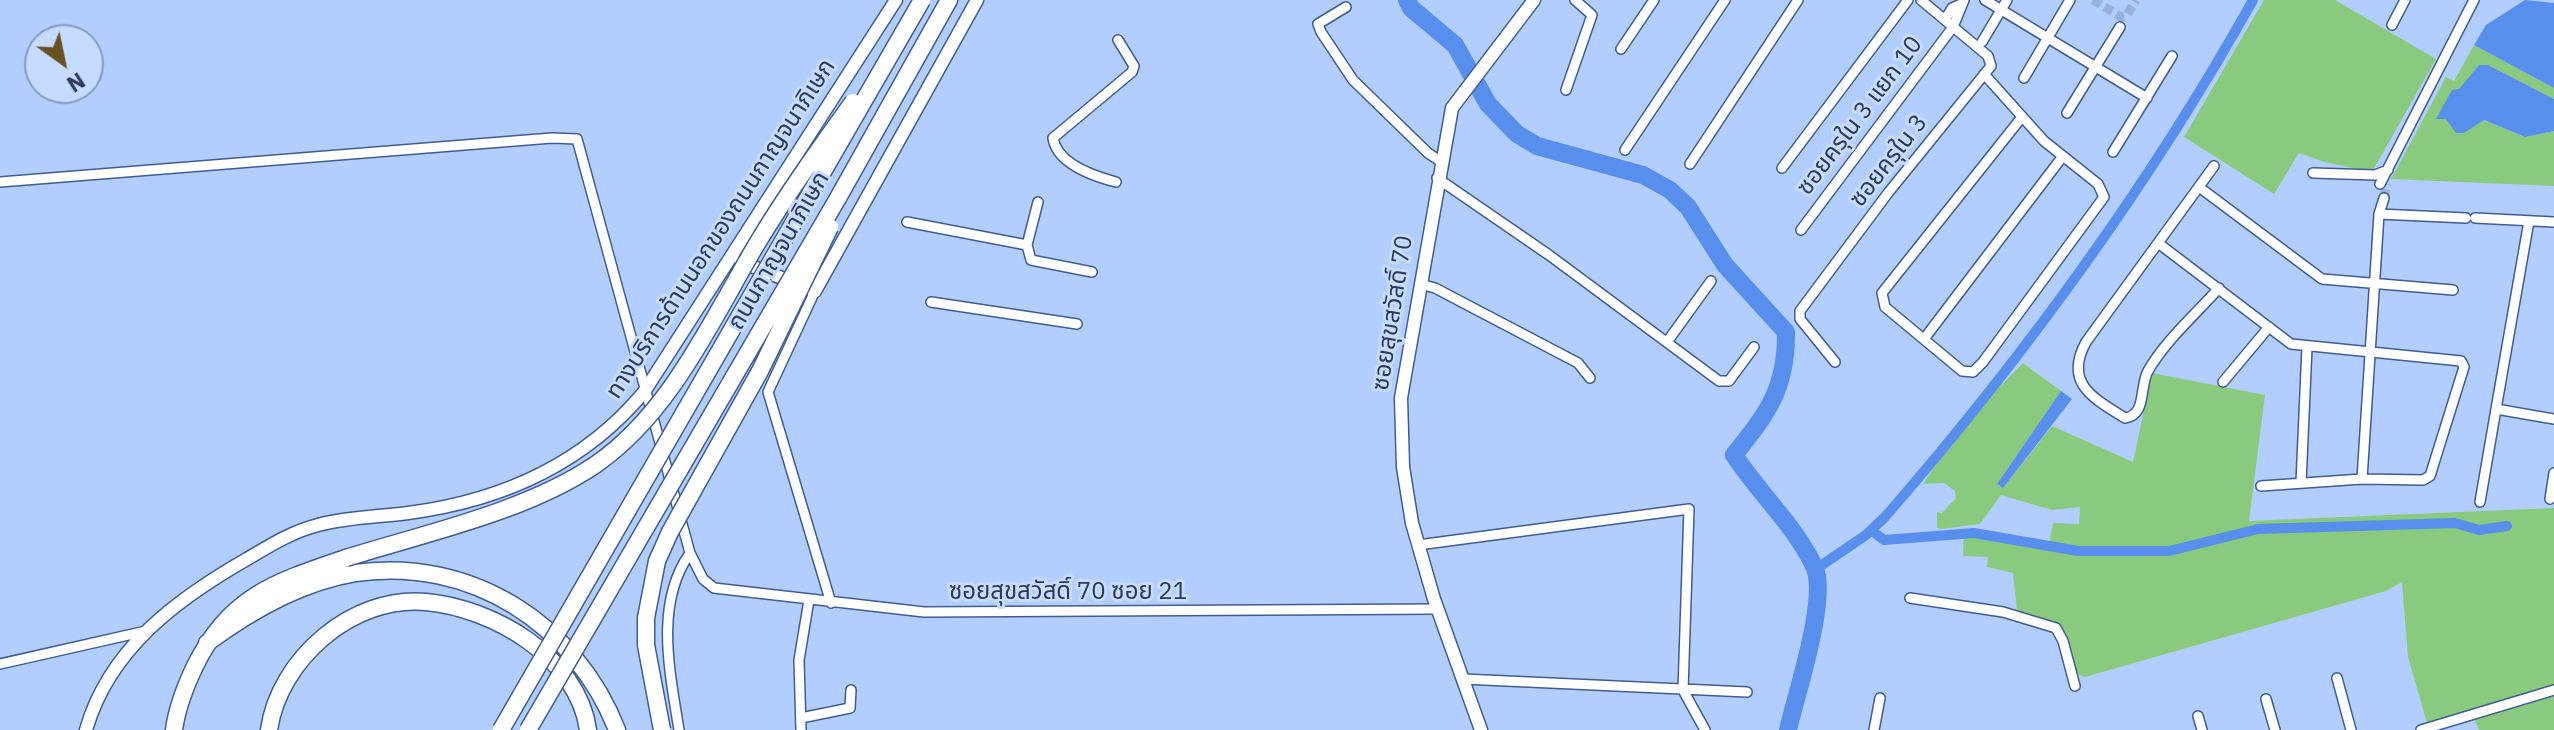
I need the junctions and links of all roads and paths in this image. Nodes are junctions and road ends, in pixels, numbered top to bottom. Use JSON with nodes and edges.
{"nodes":[{"id":1,"x":896,"y":0,"type":"edge"},
{"id":2,"x":922,"y":0,"type":"edge"},
{"id":3,"x":949,"y":0,"type":"edge"},
{"id":4,"x":976,"y":0,"type":"edge"},
{"id":5,"x":1534,"y":0,"type":"edge"},
{"id":6,"x":1575,"y":0,"type":"edge"},
{"id":7,"x":1654,"y":0,"type":"edge"},
{"id":8,"x":1725,"y":0,"type":"edge"},
{"id":9,"x":1798,"y":0,"type":"edge"},
{"id":10,"x":1908,"y":0,"type":"edge"},
{"id":11,"x":1921,"y":0,"type":"edge"},
{"id":12,"x":1985,"y":0,"type":"edge"},
{"id":13,"x":2007,"y":0,"type":"edge"},
{"id":14,"x":2070,"y":0,"type":"edge"},
{"id":15,"x":2405,"y":0,"type":"edge"},
{"id":16,"x":2474,"y":0,"type":"edge"},
{"id":17,"x":1962,"y":2,"type":"edge"},
{"id":18,"x":1346,"y":7,"type":"dead end"},
{"id":19,"x":2002,"y":10,"type":"junction"},
{"id":20,"x":912,"y":17,"type":"junction"},
{"id":21,"x":1949,"y":23,"type":"junction"},
{"id":22,"x":2392,"y":25,"type":"dead end"},
{"id":23,"x":2120,"y":27,"type":"dead end"},
{"id":24,"x":2047,"y":38,"type":"junction"},
{"id":25,"x":1118,"y":40,"type":"dead end"},
{"id":26,"x":1982,"y":42,"type":"dead end"},
{"id":27,"x":1621,"y":49,"type":"dead end"},
{"id":28,"x":2172,"y":56,"type":"dead end"},
{"id":29,"x":2096,"y":67,"type":"junction"},
{"id":30,"x":1984,"y":74,"type":"junction"},
{"id":31,"x":2024,"y":78,"type":"dead end"},
{"id":32,"x":1566,"y":90,"type":"dead end"},
{"id":33,"x":2147,"y":98,"type":"junction"},
{"id":34,"x":2067,"y":113,"type":"dead end"},
{"id":35,"x":2022,"y":117,"type":"junction"},
{"id":36,"x":1625,"y":150,"type":"dead end"},
{"id":37,"x":2113,"y":152,"type":"dead end"},
{"id":38,"x":2063,"y":156,"type":"junction"},
{"id":39,"x":1440,"y":161,"type":"junction"},
{"id":40,"x":1690,"y":164,"type":"dead end"},
{"id":41,"x":2214,"y":166,"type":"dead end"},
{"id":42,"x":1782,"y":168,"type":"dead end"},
{"id":43,"x":2390,"y":170,"type":"junction"},
{"id":44,"x":2313,"y":173,"type":"dead end"},
{"id":45,"x":1437,"y":178,"type":"junction"},
{"id":46,"x":0,"y":182,"type":"edge"},
{"id":47,"x":1116,"y":182,"type":"dead end"},
{"id":48,"x":2384,"y":184,"type":"tunnel mouth"},
{"id":49,"x":2199,"y":187,"type":"junction"},
{"id":50,"x":838,"y":198,"type":"junction"},
{"id":51,"x":1038,"y":202,"type":"dead end"},
{"id":52,"x":2529,"y":221,"type":"junction"},
{"id":53,"x":907,"y":222,"type":"dead end"},
{"id":54,"x":2554,"y":222,"type":"edge"},
{"id":55,"x":1801,"y":230,"type":"dead end"},
{"id":56,"x":2158,"y":243,"type":"junction"},
{"id":57,"x":1027,"y":245,"type":"junction"},
{"id":58,"x":730,"y":257,"type":"junction"},
{"id":59,"x":1092,"y":272,"type":"dead end"},
{"id":60,"x":1711,"y":281,"type":"dead end"},
{"id":61,"x":1420,"y":284,"type":"junction"},
{"id":62,"x":2377,"y":285,"type":"junction"},
{"id":63,"x":2219,"y":288,"type":"junction"},
{"id":64,"x":2453,"y":290,"type":"dead end"},
{"id":65,"x":815,"y":291,"type":"junction"},
{"id":66,"x":931,"y":302,"type":"dead end"},
{"id":67,"x":1077,"y":324,"type":"dead end"},
{"id":68,"x":2269,"y":327,"type":"junction"},
{"id":69,"x":1924,"y":339,"type":"junction"},
{"id":70,"x":1667,"y":342,"type":"junction"},
{"id":71,"x":1754,"y":347,"type":"dead end"},
{"id":72,"x":2307,"y":347,"type":"junction"},
{"id":73,"x":2369,"y":350,"type":"junction"},
{"id":74,"x":1835,"y":362,"type":"dead end"},
{"id":75,"x":1590,"y":378,"type":"dead end"},
{"id":76,"x":2223,"y":382,"type":"dead end"},
{"id":77,"x":644,"y":392,"type":"junction"},
{"id":78,"x":2496,"y":409,"type":"junction"},
{"id":79,"x":2554,"y":419,"type":"edge"},
{"id":80,"x":2554,"y":473,"type":"edge"},
{"id":81,"x":2362,"y":479,"type":"junction"},
{"id":82,"x":2301,"y":483,"type":"junction"},
{"id":83,"x":2261,"y":486,"type":"dead end"},
{"id":84,"x":2550,"y":499,"type":"dead end"},
{"id":85,"x":2480,"y":502,"type":"dead end"},
{"id":86,"x":1418,"y":545,"type":"junction"},
{"id":87,"x":690,"y":553,"type":"junction"},
{"id":88,"x":1910,"y":598,"type":"dead end"},
{"id":89,"x":809,"y":600,"type":"junction"},
{"id":90,"x":831,"y":603,"type":"junction"},
{"id":91,"x":1438,"y":609,"type":"junction"},
{"id":92,"x":146,"y":631,"type":"junction"},
{"id":93,"x":207,"y":643,"type":"junction"},
{"id":94,"x":0,"y":664,"type":"edge"},
{"id":95,"x":2337,"y":678,"type":"dead end"},
{"id":96,"x":1463,"y":679,"type":"junction"},
{"id":97,"x":2075,"y":686,"type":"dead end"},
{"id":98,"x":851,"y":690,"type":"dead end"},
{"id":99,"x":1683,"y":690,"type":"junction"},
{"id":100,"x":2554,"y":690,"type":"edge"},
{"id":101,"x":1747,"y":692,"type":"dead end"},
{"id":102,"x":1880,"y":698,"type":"dead end"},
{"id":103,"x":2266,"y":699,"type":"dead end"},
{"id":104,"x":2198,"y":716,"type":"dead end"},
{"id":105,"x":801,"y":718,"type":"junction"},
{"id":106,"x":270,"y":722,"type":"edge"},
{"id":107,"x":86,"y":730,"type":"edge"},
{"id":108,"x":174,"y":730,"type":"edge"},
{"id":109,"x":501,"y":730,"type":"edge"},
{"id":110,"x":528,"y":730,"type":"edge"},
{"id":111,"x":588,"y":730,"type":"edge"},
{"id":112,"x":617,"y":730,"type":"edge"},
{"id":113,"x":662,"y":730,"type":"edge"},
{"id":114,"x":679,"y":730,"type":"edge"},
{"id":115,"x":801,"y":730,"type":"edge"},
{"id":116,"x":1481,"y":730,"type":"edge"},
{"id":117,"x":1705,"y":730,"type":"edge"},
{"id":118,"x":1874,"y":730,"type":"edge"},
{"id":119,"x":2202,"y":730,"type":"edge"},
{"id":120,"x":2275,"y":730,"type":"edge"},
{"id":121,"x":2351,"y":730,"type":"edge"},
{"id":122,"x":2421,"y":730,"type":"edge"}],
"edges":[{"from":1,"to":58,"type":"main road","name":"ทางบริการด้านนอกของถนนกาญจนาภิเษก"},
{"from":2,"to":20,"type":"highway","name":"ถนนกาญจนาภิเษก","bridge":true},
{"from":3,"to":50,"type":"highway","name":"ถนนกาญจนาภิเษก"},
{"from":4,"to":65,"type":"main road"},
{"from":5,"to":39,"type":"main road","name":"ซอยสุขสวัสดิ์ 70"},
{"from":6,"to":32,"type":"street"},
{"from":7,"to":27,"type":"street"},
{"from":8,"to":36,"type":"street"},
{"from":9,"to":40,"type":"street"},
{"from":10,"to":42,"type":"street"},
{"from":11,"to":21,"type":"street"},
{"from":12,"to":19,"type":"street"},
{"from":13,"to":19,"type":"street"},
{"from":14,"to":24,"type":"street"},
{"from":15,"to":22,"type":"street"},
{"from":16,"to":43,"type":"street"},
{"from":17,"to":21,"type":"street","name":"ซอยครุใน 3 แยก 10"},
{"from":18,"to":39,"type":"street"},
{"from":19,"to":24,"type":"street"},
{"from":19,"to":26,"type":"street"},
{"from":20,"to":93,"type":"highway","bridge":true},
{"from":20,"to":109,"type":"highway","name":"ถนนกาญจนาภิเษก","bridge":true},
{"from":21,"to":30,"type":"street"},
{"from":21,"to":55,"type":"street","name":"ซอยครุใน 3 แยก 10"},
{"from":23,"to":29,"type":"street"},
{"from":24,"to":29,"type":"street"},
{"from":24,"to":31,"type":"street"},
{"from":25,"to":47,"type":"street"},
{"from":28,"to":33,"type":"street"},
{"from":29,"to":33,"type":"street"},
{"from":29,"to":34,"type":"street"},
{"from":30,"to":35,"type":"street"},
{"from":30,"to":74,"type":"street","name":"ซอยครุใน 3"},
{"from":33,"to":37,"type":"street"},
{"from":35,"to":38,"type":"street"},
{"from":35,"to":69,"type":"street"},
{"from":38,"to":69,"type":"street"},
{"from":38,"to":69,"type":"street"},
{"from":39,"to":45,"type":"main road","name":"ซอยสุขสวัสดิ์ 70"},
{"from":41,"to":49,"type":"street"},
{"from":43,"to":44,"type":"street"},
{"from":43,"to":48,"type":"street"},
{"from":45,"to":61,"type":"main road","name":"ซอยสุขสวัสดิ์ 70"},
{"from":45,"to":70,"type":"street"},
{"from":46,"to":77,"type":"street"},
{"from":49,"to":56,"type":"street"},
{"from":49,"to":62,"type":"street"},
{"from":50,"to":110,"type":"highway","name":"ถนนกาญจนาภิเษก","bridge":true},
{"from":50,"to":113,"type":"highway","bridge":true},
{"from":51,"to":57,"type":"street"},
{"from":52,"to":54,"type":"street"},
{"from":52,"to":62,"type":"street"},
{"from":52,"to":78,"type":"street"},
{"from":53,"to":57,"type":"street"},
{"from":56,"to":63,"type":"street"},
{"from":56,"to":63,"type":"street"},
{"from":57,"to":59,"type":"street"},
{"from":58,"to":65,"type":"main road"},
{"from":58,"to":77,"type":"main road","name":"ทางบริการด้านนอกของถนนกาญจนาภิเษก"},
{"from":60,"to":70,"type":"street"},
{"from":61,"to":75,"type":"street"},
{"from":61,"to":86,"type":"main road","name":"ซอยสุขสวัสดิ์ 70"},
{"from":62,"to":64,"type":"street"},
{"from":62,"to":73,"type":"street"},
{"from":63,"to":68,"type":"street"},
{"from":65,"to":90,"type":"street"},
{"from":66,"to":67,"type":"street"},
{"from":68,"to":72,"type":"street"},
{"from":68,"to":76,"type":"street"},
{"from":70,"to":71,"type":"street"},
{"from":72,"to":73,"type":"street"},
{"from":72,"to":82,"type":"street"},
{"from":73,"to":81,"type":"street"},
{"from":73,"to":81,"type":"street"},
{"from":77,"to":87,"type":"street"},
{"from":77,"to":92,"type":"main road","name":"ทางบริการด้านนอกของถนนกาญจนาภิเษก"},
{"from":78,"to":79,"type":"street"},
{"from":78,"to":85,"type":"street"},
{"from":80,"to":84,"type":"street"},
{"from":81,"to":82,"type":"street"},
{"from":82,"to":83,"type":"street"},
{"from":86,"to":91,"type":"main road","name":"ซอยสุขสวัสดิ์ 70"},
{"from":86,"to":99,"type":"street"},
{"from":87,"to":89,"type":"street","name":"ซอยสุขสวัสดิ์ 70 ซอย 21"},
{"from":87,"to":114,"type":"street"},
{"from":88,"to":97,"type":"street"},
{"from":89,"to":90,"type":"street","name":"ซอยสุขสวัสดิ์ 70 ซอย 21"},
{"from":89,"to":105,"type":"street"},
{"from":90,"to":91,"type":"street","name":"ซอยสุขสวัสดิ์ 70 ซอย 21"},
{"from":91,"to":96,"type":"main road","name":"ซอยสุขสวัสดิ์ 70"},
{"from":92,"to":94,"type":"street"},
{"from":92,"to":107,"type":"main road","name":"ทางบริการด้านนอกของถนนกาญจนาภิเษก"},
{"from":93,"to":108,"type":"highway"},
{"from":93,"to":112,"type":"highway"},
{"from":95,"to":121,"type":"street"},
{"from":96,"to":99,"type":"street"},
{"from":96,"to":116,"type":"main road","name":"ซอยสุขสวัสดิ์ 70"},
{"from":98,"to":105,"type":"street"},
{"from":99,"to":101,"type":"street"},
{"from":99,"to":117,"type":"street"},
{"from":100,"to":122,"type":"street"},
{"from":102,"to":118,"type":"street"},
{"from":103,"to":120,"type":"street"},
{"from":104,"to":119,"type":"street"},
{"from":105,"to":115,"type":"street"},
{"from":106,"to":111,"type":"highway"}]}
